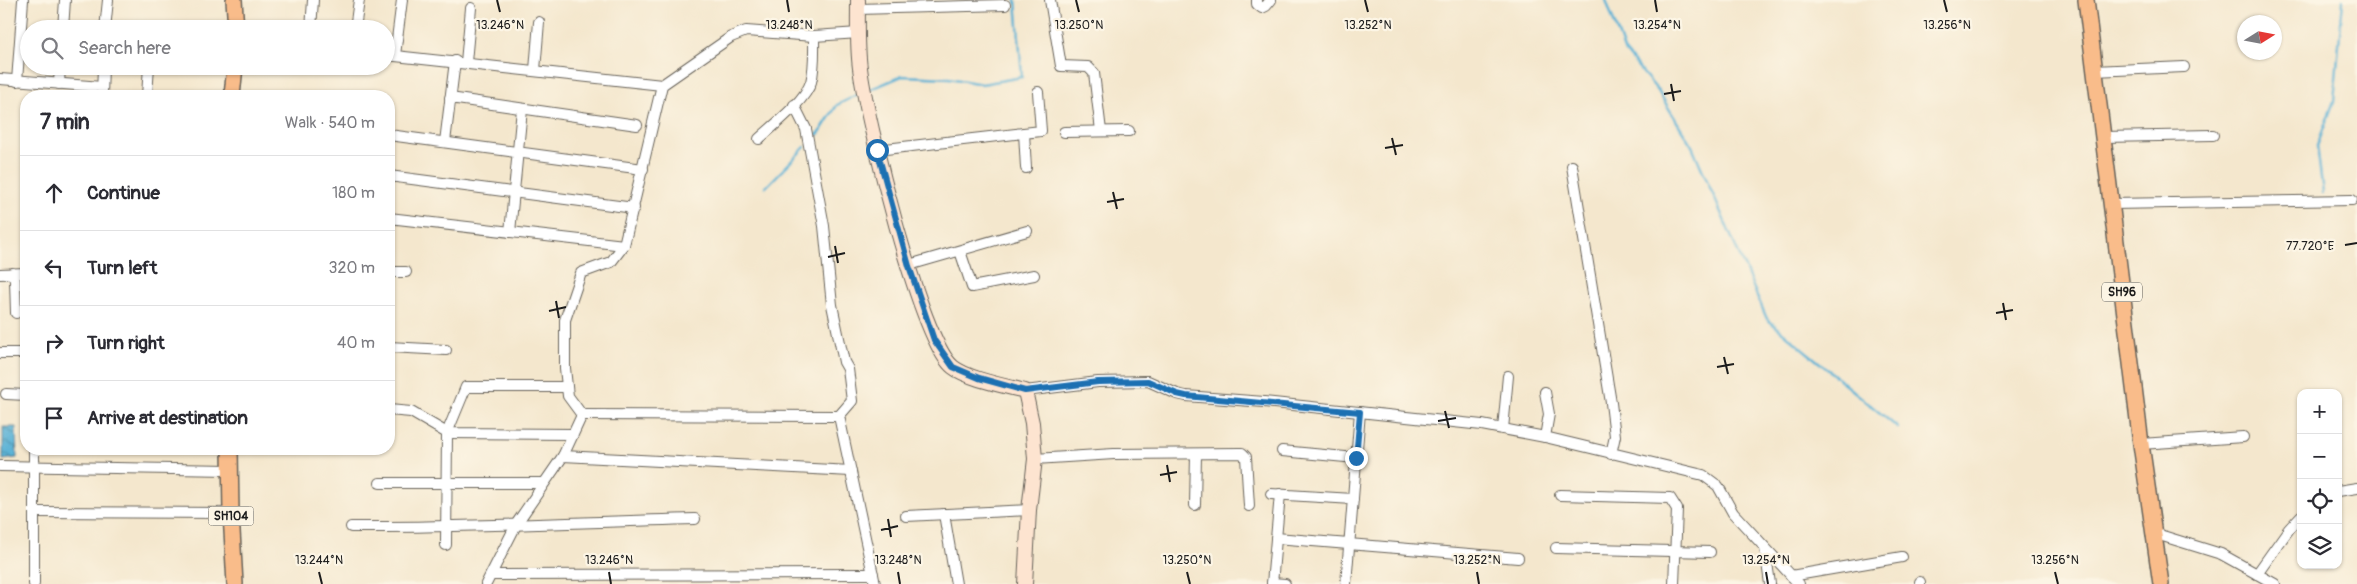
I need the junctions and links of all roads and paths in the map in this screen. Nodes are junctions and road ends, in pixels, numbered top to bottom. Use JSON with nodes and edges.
{"nodes":[{"id":1,"x":23,"y":0,"type":"edge"},
{"id":2,"x":65,"y":0,"type":"edge"},
{"id":3,"x":108,"y":0,"type":"edge"},
{"id":4,"x":234,"y":0,"type":"edge"},
{"id":5,"x":314,"y":0,"type":"edge"},
{"id":6,"x":359,"y":0,"type":"edge"},
{"id":7,"x":402,"y":0,"type":"edge"},
{"id":8,"x":1050,"y":0,"type":"edge"},
{"id":9,"x":1257,"y":0,"type":"edge"},
{"id":10,"x":1271,"y":0,"type":"edge"},
{"id":11,"x":2086,"y":0,"type":"edge"},
{"id":12,"x":858,"y":4,"type":"edge"},
{"id":13,"x":1005,"y":5,"type":"dead end"},
{"id":14,"x":471,"y":8,"type":"dead end"},
{"id":15,"x":21,"y":20,"type":"edge"},
{"id":16,"x":63,"y":20,"type":"edge"},
{"id":17,"x":106,"y":20,"type":"edge"},
{"id":18,"x":235,"y":20,"type":"edge"},
{"id":19,"x":312,"y":20,"type":"edge"},
{"id":20,"x":356,"y":20,"type":"edge"},
{"id":21,"x":539,"y":22,"type":"dead end"},
{"id":22,"x":859,"y":33,"type":"junction"},
{"id":23,"x":20,"y":35,"type":"edge"},
{"id":24,"x":395,"y":35,"type":"edge"},
{"id":25,"x":814,"y":36,"type":"junction"},
{"id":26,"x":395,"y":55,"type":"edge"},
{"id":27,"x":454,"y":61,"type":"junction"},
{"id":28,"x":466,"y":62,"type":"junction"},
{"id":29,"x":2184,"y":67,"type":"dead end"},
{"id":30,"x":535,"y":70,"type":"junction"},
{"id":31,"x":2094,"y":71,"type":"junction"},
{"id":32,"x":60,"y":75,"type":"edge"},
{"id":33,"x":103,"y":75,"type":"edge"},
{"id":34,"x":148,"y":75,"type":"edge"},
{"id":35,"x":234,"y":75,"type":"edge"},
{"id":36,"x":0,"y":79,"type":"edge"},
{"id":37,"x":16,"y":81,"type":"junction"},
{"id":38,"x":59,"y":84,"type":"junction"},
{"id":39,"x":662,"y":85,"type":"junction"},
{"id":40,"x":91,"y":90,"type":"edge"},
{"id":41,"x":102,"y":90,"type":"edge"},
{"id":42,"x":147,"y":90,"type":"edge"},
{"id":43,"x":233,"y":90,"type":"edge"},
{"id":44,"x":1038,"y":92,"type":"dead end"},
{"id":45,"x":450,"y":98,"type":"junction"},
{"id":46,"x":794,"y":105,"type":"junction"},
{"id":47,"x":522,"y":109,"type":"junction"},
{"id":48,"x":637,"y":125,"type":"dead end"},
{"id":49,"x":1100,"y":131,"type":"junction"},
{"id":50,"x":1129,"y":131,"type":"dead end"},
{"id":51,"x":1064,"y":132,"type":"dead end"},
{"id":52,"x":1024,"y":133,"type":"junction"},
{"id":53,"x":2213,"y":135,"type":"dead end"},
{"id":54,"x":395,"y":136,"type":"edge"},
{"id":55,"x":2103,"y":137,"type":"junction"},
{"id":56,"x":759,"y":139,"type":"dead end"},
{"id":57,"x":445,"y":142,"type":"junction"},
{"id":58,"x":877,"y":150,"type":"junction"},
{"id":59,"x":518,"y":151,"type":"junction"},
{"id":60,"x":1572,"y":166,"type":"dead end"},
{"id":61,"x":1026,"y":168,"type":"dead end"},
{"id":62,"x":643,"y":169,"type":"junction"},
{"id":63,"x":395,"y":177,"type":"edge"},
{"id":64,"x":514,"y":192,"type":"junction"},
{"id":65,"x":2352,"y":200,"type":"dead end"},
{"id":66,"x":2112,"y":204,"type":"junction"},
{"id":67,"x":634,"y":208,"type":"junction"},
{"id":68,"x":395,"y":219,"type":"edge"},
{"id":69,"x":1027,"y":231,"type":"dead end"},
{"id":70,"x":510,"y":232,"type":"junction"},
{"id":71,"x":624,"y":245,"type":"junction"},
{"id":72,"x":960,"y":251,"type":"junction"},
{"id":73,"x":909,"y":266,"type":"junction"},
{"id":74,"x":395,"y":272,"type":"edge"},
{"id":75,"x":406,"y":272,"type":"dead end"},
{"id":76,"x":12,"y":273,"type":"junction"},
{"id":77,"x":20,"y":273,"type":"edge"},
{"id":78,"x":0,"y":274,"type":"edge"},
{"id":79,"x":1034,"y":275,"type":"dead end"},
{"id":80,"x":16,"y":314,"type":"dead end"},
{"id":81,"x":395,"y":348,"type":"edge"},
{"id":82,"x":446,"y":350,"type":"dead end"},
{"id":83,"x":0,"y":353,"type":"edge"},
{"id":84,"x":20,"y":353,"type":"edge"},
{"id":85,"x":1508,"y":376,"type":"dead end"},
{"id":86,"x":567,"y":387,"type":"junction"},
{"id":87,"x":1025,"y":391,"type":"junction"},
{"id":88,"x":1545,"y":392,"type":"dead end"},
{"id":89,"x":6,"y":394,"type":"dead end"},
{"id":90,"x":20,"y":395,"type":"edge"},
{"id":91,"x":395,"y":411,"type":"edge"},
{"id":92,"x":1360,"y":412,"type":"junction"},
{"id":93,"x":582,"y":415,"type":"junction"},
{"id":94,"x":839,"y":416,"type":"junction"},
{"id":95,"x":1503,"y":429,"type":"junction"},
{"id":96,"x":447,"y":433,"type":"junction"},
{"id":97,"x":573,"y":434,"type":"junction"},
{"id":98,"x":1545,"y":437,"type":"junction"},
{"id":99,"x":2243,"y":437,"type":"dead end"},
{"id":100,"x":2141,"y":444,"type":"junction"},
{"id":101,"x":1282,"y":451,"type":"dead end"},
{"id":102,"x":1196,"y":454,"type":"junction"},
{"id":103,"x":1611,"y":454,"type":"junction"},
{"id":104,"x":34,"y":455,"type":"edge"},
{"id":105,"x":230,"y":455,"type":"edge"},
{"id":106,"x":563,"y":456,"type":"junction"},
{"id":107,"x":1356,"y":458,"type":"junction"},
{"id":108,"x":1034,"y":459,"type":"junction"},
{"id":109,"x":0,"y":466,"type":"edge"},
{"id":110,"x":34,"y":468,"type":"junction"},
{"id":111,"x":230,"y":470,"type":"junction"},
{"id":112,"x":851,"y":471,"type":"junction"},
{"id":113,"x":380,"y":483,"type":"dead end"},
{"id":114,"x":543,"y":483,"type":"junction"},
{"id":115,"x":446,"y":484,"type":"junction"},
{"id":116,"x":2357,"y":488,"type":"edge"},
{"id":117,"x":2342,"y":490,"type":"edge"},
{"id":118,"x":1560,"y":495,"type":"dead end"},
{"id":119,"x":1353,"y":499,"type":"junction"},
{"id":120,"x":1195,"y":505,"type":"dead end"},
{"id":121,"x":1249,"y":506,"type":"dead end"},
{"id":122,"x":1029,"y":510,"type":"junction"},
{"id":123,"x":35,"y":512,"type":"junction"},
{"id":124,"x":231,"y":514,"type":"junction"},
{"id":125,"x":944,"y":514,"type":"junction"},
{"id":126,"x":906,"y":516,"type":"dead end"},
{"id":127,"x":695,"y":519,"type":"dead end"},
{"id":128,"x":2297,"y":520,"type":"edge"},
{"id":129,"x":517,"y":523,"type":"junction"},
{"id":130,"x":351,"y":527,"type":"dead end"},
{"id":131,"x":446,"y":528,"type":"junction"},
{"id":132,"x":2153,"y":533,"type":"junction"},
{"id":133,"x":1276,"y":538,"type":"junction"},
{"id":134,"x":1349,"y":544,"type":"junction"},
{"id":135,"x":446,"y":545,"type":"dead end"},
{"id":136,"x":1556,"y":548,"type":"dead end"},
{"id":137,"x":1765,"y":548,"type":"junction"},
{"id":138,"x":1675,"y":551,"type":"junction"},
{"id":139,"x":1710,"y":552,"type":"dead end"},
{"id":140,"x":1902,"y":557,"type":"dead end"},
{"id":141,"x":1518,"y":558,"type":"dead end"},
{"id":142,"x":2257,"y":574,"type":"junction"},
{"id":143,"x":488,"y":579,"type":"edge"},
{"id":144,"x":534,"y":579,"type":"edge"},
{"id":145,"x":678,"y":579,"type":"edge"},
{"id":146,"x":874,"y":579,"type":"edge"},
{"id":147,"x":1795,"y":580,"type":"edge"},
{"id":148,"x":34,"y":584,"type":"edge"},
{"id":149,"x":235,"y":584,"type":"edge"},
{"id":150,"x":956,"y":584,"type":"edge"},
{"id":151,"x":1026,"y":584,"type":"edge"},
{"id":152,"x":1272,"y":584,"type":"edge"},
{"id":153,"x":1285,"y":584,"type":"edge"},
{"id":154,"x":1346,"y":584,"type":"edge"},
{"id":155,"x":1674,"y":584,"type":"edge"},
{"id":156,"x":1770,"y":584,"type":"edge"},
{"id":157,"x":2162,"y":584,"type":"edge"},
{"id":158,"x":2276,"y":584,"type":"edge"}],
"edges":[{"from":1,"to":15,"type":"street"},
{"from":2,"to":16,"type":"street"},
{"from":3,"to":17,"type":"street"},
{"from":4,"to":18,"type":"main road"},
{"from":5,"to":19,"type":"street"},
{"from":6,"to":20,"type":"street"},
{"from":7,"to":24,"type":"street"},
{"from":8,"to":49,"type":"street"},
{"from":9,"to":10,"type":"street"},
{"from":11,"to":31,"type":"main road","number":"SH96"},
{"from":12,"to":13,"type":"street"},
{"from":12,"to":22,"type":"street"},
{"from":14,"to":28,"type":"street"},
{"from":21,"to":30,"type":"street"},
{"from":22,"to":25,"type":"street"},
{"from":22,"to":58,"type":"street"},
{"from":23,"to":37,"type":"street"},
{"from":25,"to":39,"type":"street"},
{"from":25,"to":46,"type":"street"},
{"from":26,"to":27,"type":"street"},
{"from":27,"to":28,"type":"street"},
{"from":27,"to":45,"type":"street"},
{"from":28,"to":30,"type":"street"},
{"from":29,"to":31,"type":"street"},
{"from":30,"to":39,"type":"street"},
{"from":31,"to":55,"type":"main road","number":"SH96"},
{"from":32,"to":38,"type":"street"},
{"from":33,"to":41,"type":"street"},
{"from":34,"to":42,"type":"street"},
{"from":35,"to":43,"type":"main road"},
{"from":36,"to":37,"type":"street"},
{"from":37,"to":38,"type":"street"},
{"from":38,"to":40,"type":"street"},
{"from":39,"to":62,"type":"street"},
{"from":44,"to":52,"type":"street"},
{"from":45,"to":47,"type":"street"},
{"from":45,"to":57,"type":"street"},
{"from":46,"to":56,"type":"street"},
{"from":46,"to":94,"type":"street"},
{"from":47,"to":48,"type":"street"},
{"from":47,"to":59,"type":"street"},
{"from":49,"to":50,"type":"street"},
{"from":49,"to":51,"type":"street"},
{"from":52,"to":58,"type":"street"},
{"from":52,"to":61,"type":"street"},
{"from":53,"to":55,"type":"street"},
{"from":54,"to":57,"type":"street"},
{"from":55,"to":66,"type":"main road","number":"SH96"},
{"from":57,"to":59,"type":"street"},
{"from":58,"to":73,"type":"street"},
{"from":59,"to":62,"type":"street"},
{"from":59,"to":64,"type":"street"},
{"from":60,"to":103,"type":"street"},
{"from":62,"to":67,"type":"street"},
{"from":63,"to":64,"type":"street"},
{"from":64,"to":67,"type":"street"},
{"from":64,"to":70,"type":"street"},
{"from":65,"to":66,"type":"street"},
{"from":66,"to":100,"type":"main road","number":"SH96"},
{"from":67,"to":71,"type":"street"},
{"from":68,"to":70,"type":"street"},
{"from":69,"to":72,"type":"street"},
{"from":70,"to":71,"type":"street"},
{"from":71,"to":86,"type":"street"},
{"from":72,"to":73,"type":"street"},
{"from":72,"to":79,"type":"street"},
{"from":73,"to":87,"type":"street"},
{"from":74,"to":75,"type":"street"},
{"from":76,"to":77,"type":"street"},
{"from":76,"to":78,"type":"street"},
{"from":76,"to":80,"type":"street"},
{"from":81,"to":82,"type":"street"},
{"from":83,"to":84,"type":"street"},
{"from":85,"to":95,"type":"street"},
{"from":86,"to":93,"type":"street"},
{"from":86,"to":96,"type":"street"},
{"from":87,"to":92,"type":"street"},
{"from":87,"to":108,"type":"street"},
{"from":88,"to":98,"type":"street"},
{"from":89,"to":90,"type":"street"},
{"from":91,"to":96,"type":"street"},
{"from":92,"to":95,"type":"street"},
{"from":92,"to":107,"type":"street"},
{"from":93,"to":94,"type":"street"},
{"from":93,"to":97,"type":"street"},
{"from":94,"to":112,"type":"street"},
{"from":95,"to":98,"type":"street"},
{"from":96,"to":97,"type":"street"},
{"from":96,"to":115,"type":"street"},
{"from":97,"to":106,"type":"street"},
{"from":98,"to":103,"type":"street"},
{"from":99,"to":100,"type":"street"},
{"from":100,"to":132,"type":"main road","number":"SH96"},
{"from":101,"to":107,"type":"street"},
{"from":102,"to":108,"type":"street"},
{"from":102,"to":120,"type":"street"},
{"from":102,"to":121,"type":"street"},
{"from":103,"to":137,"type":"street"},
{"from":104,"to":110,"type":"street"},
{"from":105,"to":111,"type":"main road","number":"SH104"},
{"from":106,"to":112,"type":"street"},
{"from":106,"to":114,"type":"street"},
{"from":107,"to":119,"type":"street"},
{"from":108,"to":122,"type":"street"},
{"from":109,"to":110,"type":"street"},
{"from":110,"to":111,"type":"street"},
{"from":110,"to":123,"type":"street"},
{"from":111,"to":124,"type":"main road","number":"SH104"},
{"from":112,"to":146,"type":"street"},
{"from":113,"to":115,"type":"street"},
{"from":114,"to":115,"type":"street"},
{"from":114,"to":129,"type":"street"},
{"from":115,"to":131,"type":"street"},
{"from":116,"to":117,"type":"street"},
{"from":118,"to":138,"type":"street"},
{"from":119,"to":133,"type":"street"},
{"from":119,"to":134,"type":"street"},
{"from":122,"to":125,"type":"street"},
{"from":122,"to":151,"type":"street"},
{"from":123,"to":124,"type":"street"},
{"from":123,"to":148,"type":"street"},
{"from":124,"to":149,"type":"main road","number":"SH104"},
{"from":125,"to":126,"type":"street"},
{"from":125,"to":150,"type":"street"},
{"from":127,"to":129,"type":"street"},
{"from":128,"to":142,"type":"street"},
{"from":129,"to":131,"type":"street"},
{"from":129,"to":143,"type":"street"},
{"from":130,"to":131,"type":"street"},
{"from":131,"to":135,"type":"street"},
{"from":132,"to":142,"type":"street"},
{"from":132,"to":157,"type":"main road","number":"SH96"},
{"from":133,"to":134,"type":"street"},
{"from":133,"to":152,"type":"street"},
{"from":134,"to":141,"type":"street"},
{"from":134,"to":154,"type":"street"},
{"from":136,"to":138,"type":"street"},
{"from":137,"to":147,"type":"street"},
{"from":137,"to":156,"type":"street"},
{"from":138,"to":139,"type":"street"},
{"from":138,"to":155,"type":"street"},
{"from":140,"to":147,"type":"street"},
{"from":142,"to":158,"type":"street"},
{"from":143,"to":144,"type":"street"},
{"from":144,"to":145,"type":"street"},
{"from":145,"to":146,"type":"street"},
{"from":152,"to":153,"type":"street"}]}
